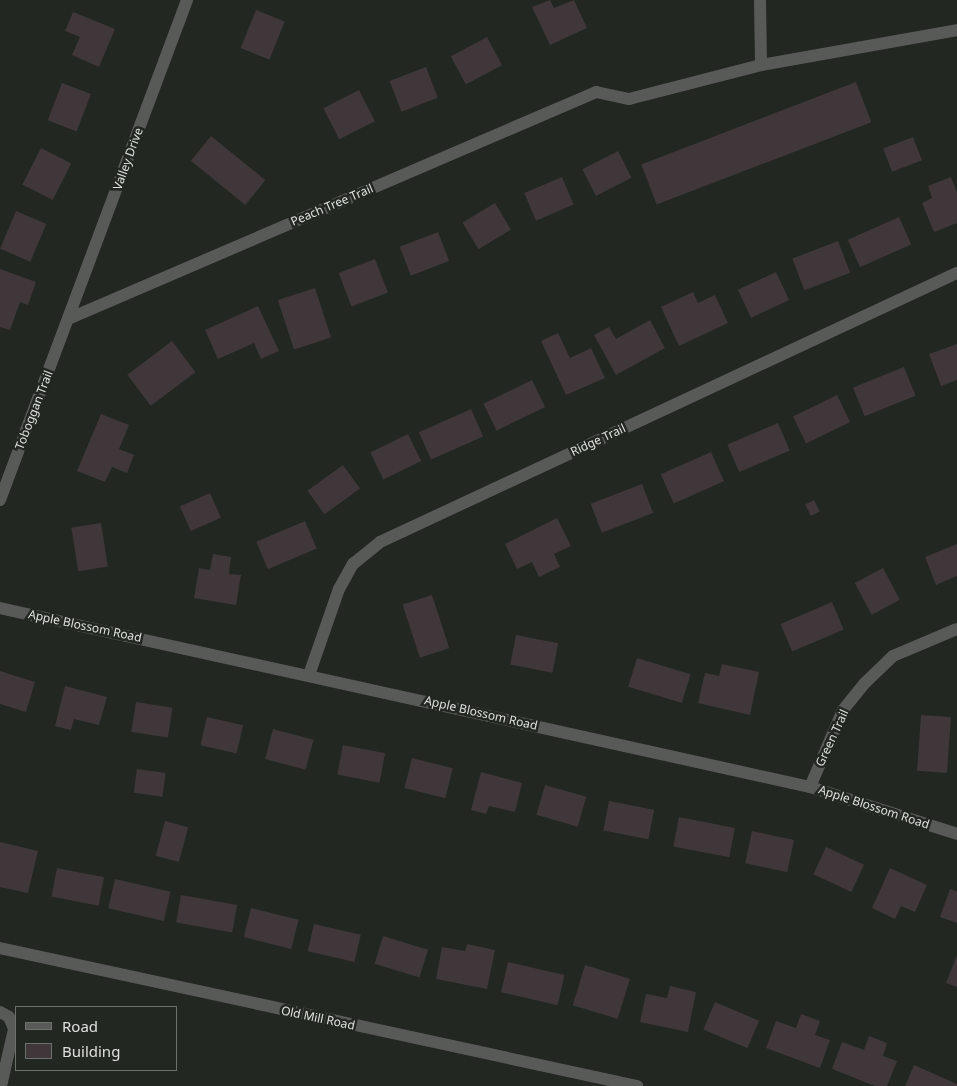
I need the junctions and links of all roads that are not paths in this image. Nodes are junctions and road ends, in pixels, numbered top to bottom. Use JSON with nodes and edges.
{"nodes":[{"id":1,"x":187,"y":0,"type":"edge"},
{"id":2,"x":760,"y":0,"type":"edge"},
{"id":3,"x":957,"y":30,"type":"edge"},
{"id":4,"x":761,"y":65,"type":"junction"},
{"id":5,"x":957,"y":273,"type":"edge"},
{"id":6,"x":68,"y":319,"type":"junction"},
{"id":7,"x":0,"y":500,"type":"edge"},
{"id":8,"x":0,"y":608,"type":"edge"},
{"id":9,"x":957,"y":629,"type":"edge"},
{"id":10,"x":309,"y":675,"type":"junction"},
{"id":11,"x":810,"y":787,"type":"junction"},
{"id":12,"x":957,"y":834,"type":"edge"},
{"id":13,"x":0,"y":948,"type":"edge"},
{"id":14,"x":0,"y":1012,"type":"edge"},
{"id":15,"x":1,"y":1086,"type":"edge"},
{"id":16,"x":637,"y":1086,"type":"edge"}],
"edges":[{"from":1,"to":6,"type":"street","name":"Valley Drive"},
{"from":2,"to":4,"type":"street"},
{"from":3,"to":4,"type":"street"},
{"from":4,"to":6,"type":"street","name":"Peach Tree Trail"},
{"from":5,"to":10,"type":"street","name":"Ridge Trail"},
{"from":6,"to":7,"type":"street","name":"Toboggan Trail"},
{"from":8,"to":10,"type":"street","name":"Apple Blossom Road"},
{"from":9,"to":11,"type":"street","name":"Green Trail"},
{"from":10,"to":11,"type":"street","name":"Apple Blossom Road"},
{"from":11,"to":12,"type":"street","name":"Apple Blossom Road"},
{"from":13,"to":16,"type":"street","name":"Old Mill Road"},
{"from":14,"to":15,"type":"street"}]}
